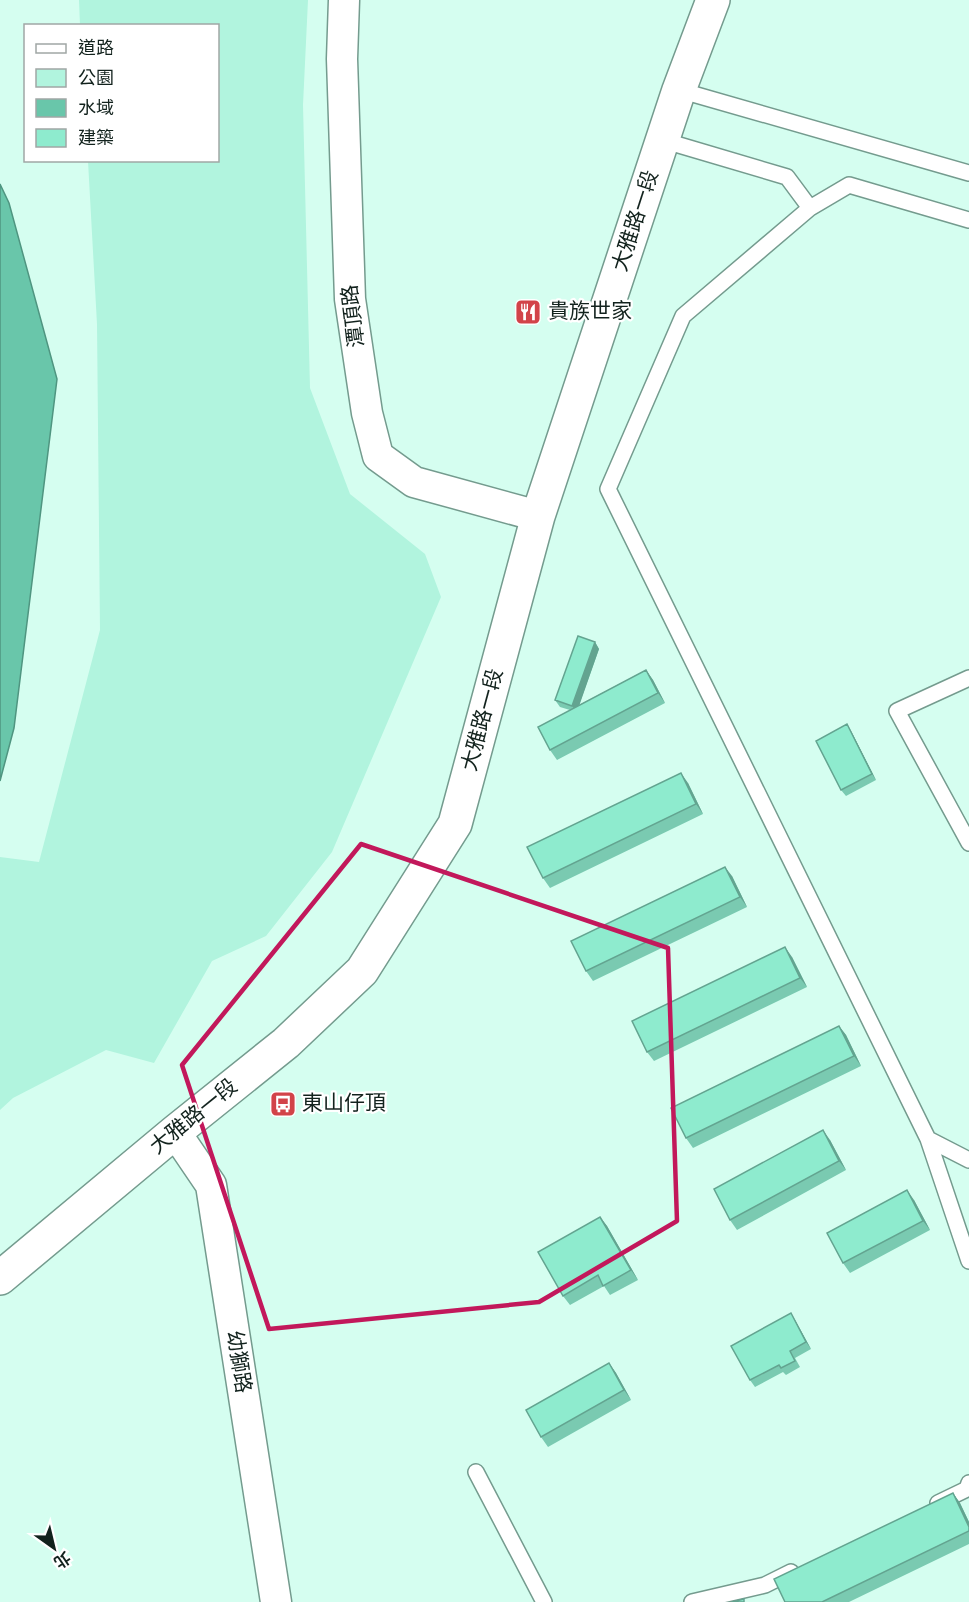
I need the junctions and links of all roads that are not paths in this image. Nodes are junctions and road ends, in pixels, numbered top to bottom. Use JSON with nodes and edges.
{"nodes":[{"id":1,"x":344,"y":0,"type":"edge"},
{"id":2,"x":713,"y":0,"type":"edge"},
{"id":3,"x":679,"y":90,"type":"junction"},
{"id":4,"x":662,"y":140,"type":"junction"},
{"id":5,"x":969,"y":172,"type":"edge"},
{"id":6,"x":810,"y":208,"type":"junction"},
{"id":7,"x":969,"y":220,"type":"edge"},
{"id":8,"x":538,"y":516,"type":"junction"},
{"id":9,"x":969,"y":678,"type":"edge"},
{"id":10,"x":969,"y":843,"type":"edge"},
{"id":11,"x":175,"y":1132,"type":"junction"},
{"id":12,"x":928,"y":1139,"type":"junction"},
{"id":13,"x":969,"y":1160,"type":"edge"},
{"id":14,"x":969,"y":1261,"type":"edge"},
{"id":15,"x":0,"y":1278,"type":"edge"},
{"id":16,"x":476,"y":1472,"type":"dead end"},
{"id":17,"x":969,"y":1483,"type":"edge"},
{"id":18,"x":924,"y":1509,"type":"edge"},
{"id":19,"x":807,"y":1565,"type":"edge"},
{"id":20,"x":276,"y":1602,"type":"edge"},
{"id":21,"x":544,"y":1602,"type":"edge"},
{"id":22,"x":692,"y":1602,"type":"edge"}],
"edges":[{"from":1,"to":8,"type":"street","name":"潭頂路"},
{"from":2,"to":3,"type":"main road","name":"大雅路一段"},
{"from":3,"to":4,"type":"main road","name":"大雅路一段"},
{"from":3,"to":5,"type":"lane"},
{"from":4,"to":6,"type":"lane"},
{"from":4,"to":8,"type":"main road","name":"大雅路一段"},
{"from":6,"to":7,"type":"lane"},
{"from":6,"to":12,"type":"lane"},
{"from":8,"to":11,"type":"main road","name":"大雅路一段"},
{"from":9,"to":10,"type":"lane"},
{"from":11,"to":15,"type":"main road","name":"大雅路一段"},
{"from":11,"to":20,"type":"street","name":"幼獅路"},
{"from":12,"to":13,"type":"lane"},
{"from":12,"to":14,"type":"lane"},
{"from":16,"to":21,"type":"lane"},
{"from":17,"to":18,"type":"lane"},
{"from":19,"to":22,"type":"lane"}]}
